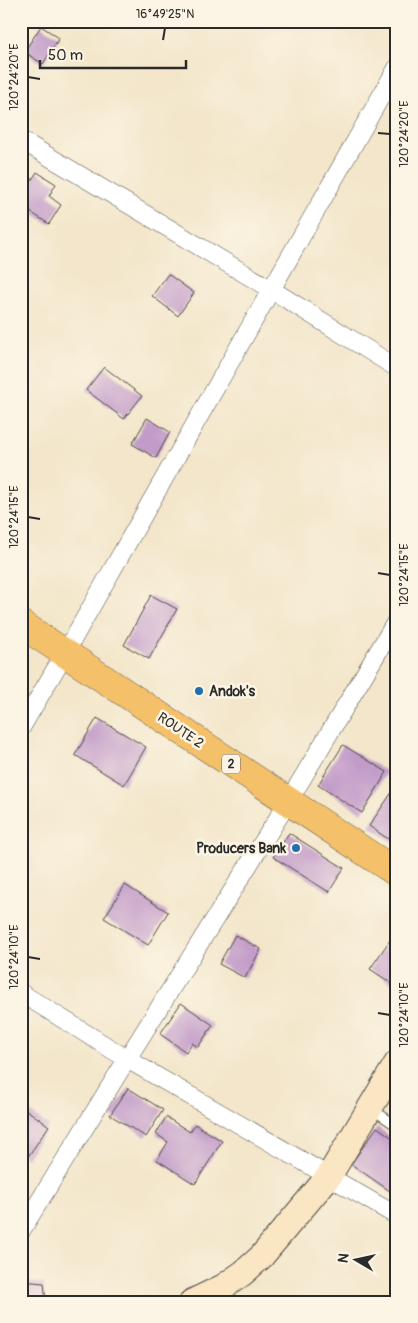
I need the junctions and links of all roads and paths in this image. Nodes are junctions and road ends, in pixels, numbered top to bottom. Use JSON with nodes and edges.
{"nodes":[{"id":1,"x":397,"y":68,"type":"edge"},
{"id":2,"x":21,"y":140,"type":"edge"},
{"id":3,"x":272,"y":290,"type":"junction"},
{"id":4,"x":397,"y":368,"type":"edge"},
{"id":5,"x":397,"y":620,"type":"edge"},
{"id":6,"x":21,"y":624,"type":"edge"},
{"id":7,"x":66,"y":653,"type":"junction"},
{"id":8,"x":21,"y":728,"type":"edge"},
{"id":9,"x":288,"y":802,"type":"junction"},
{"id":10,"x":397,"y":873,"type":"edge"},
{"id":11,"x":21,"y":993,"type":"edge"},
{"id":12,"x":127,"y":1059,"type":"junction"},
{"id":13,"x":397,"y":1063,"type":"edge"},
{"id":14,"x":370,"y":1107,"type":"junction"},
{"id":15,"x":397,"y":1126,"type":"edge"},
{"id":16,"x":329,"y":1176,"type":"junction"},
{"id":17,"x":397,"y":1216,"type":"edge"},
{"id":18,"x":21,"y":1232,"type":"edge"},
{"id":19,"x":192,"y":1302,"type":"edge"}],
"edges":[{"from":1,"to":3,"type":"street"},
{"from":2,"to":3,"type":"street"},
{"from":3,"to":4,"type":"street"},
{"from":3,"to":7,"type":"street"},
{"from":5,"to":9,"type":"street"},
{"from":6,"to":7,"type":"highway","number":"2"},
{"from":7,"to":8,"type":"street"},
{"from":7,"to":9,"type":"highway","name":"ROUTE 2","number":"2"},
{"from":9,"to":10,"type":"highway","name":"ROUTE 2","number":"2"},
{"from":9,"to":12,"type":"street"},
{"from":11,"to":12,"type":"street"},
{"from":12,"to":16,"type":"street"},
{"from":12,"to":18,"type":"street"},
{"from":13,"to":14,"type":"main road"},
{"from":14,"to":15,"type":"lane"},
{"from":14,"to":16,"type":"main road"},
{"from":16,"to":17,"type":"street"},
{"from":16,"to":19,"type":"main road"}]}
